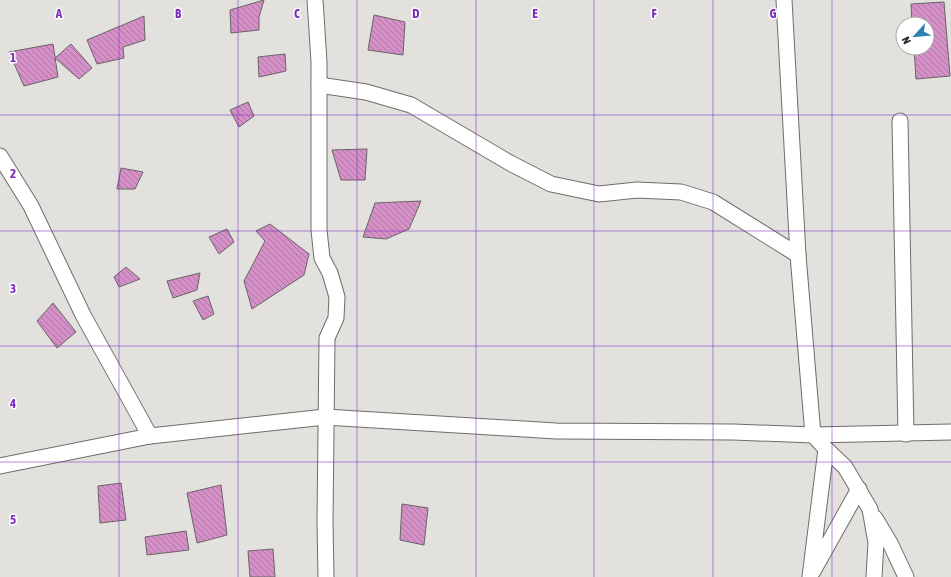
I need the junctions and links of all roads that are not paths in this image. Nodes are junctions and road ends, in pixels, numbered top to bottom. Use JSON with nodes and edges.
{"nodes":[{"id":1,"x":315,"y":0,"type":"edge"},
{"id":2,"x":784,"y":0,"type":"edge"},
{"id":3,"x":319,"y":85,"type":"junction"},
{"id":4,"x":900,"y":121,"type":"dead end"},
{"id":5,"x":0,"y":156,"type":"edge"},
{"id":6,"x":798,"y":256,"type":"junction"},
{"id":7,"x":325,"y":417,"type":"junction"},
{"id":8,"x":951,"y":432,"type":"edge"},
{"id":9,"x":906,"y":434,"type":"junction"},
{"id":10,"x":150,"y":436,"type":"junction"},
{"id":11,"x":813,"y":436,"type":"junction"},
{"id":12,"x":826,"y":449,"type":"junction"},
{"id":13,"x":0,"y":466,"type":"edge"},
{"id":14,"x":859,"y":489,"type":"junction"},
{"id":15,"x":870,"y":509,"type":"junction"},
{"id":16,"x":810,"y":576,"type":"edge"},
{"id":17,"x":326,"y":577,"type":"edge"},
{"id":18,"x":874,"y":577,"type":"edge"},
{"id":19,"x":906,"y":577,"type":"edge"}],
"edges":[{"from":1,"to":3,"type":"street"},
{"from":2,"to":6,"type":"street"},
{"from":3,"to":6,"type":"street"},
{"from":3,"to":7,"type":"street"},
{"from":4,"to":9,"type":"street"},
{"from":5,"to":10,"type":"street"},
{"from":6,"to":11,"type":"street"},
{"from":7,"to":10,"type":"street"},
{"from":7,"to":11,"type":"street"},
{"from":7,"to":17,"type":"street"},
{"from":8,"to":9,"type":"street"},
{"from":9,"to":11,"type":"street"},
{"from":10,"to":13,"type":"street"},
{"from":11,"to":12,"type":"street"},
{"from":12,"to":14,"type":"street"},
{"from":12,"to":16,"type":"street"},
{"from":14,"to":15,"type":"street"},
{"from":14,"to":16,"type":"street"},
{"from":15,"to":18,"type":"street"},
{"from":15,"to":19,"type":"street"}]}
